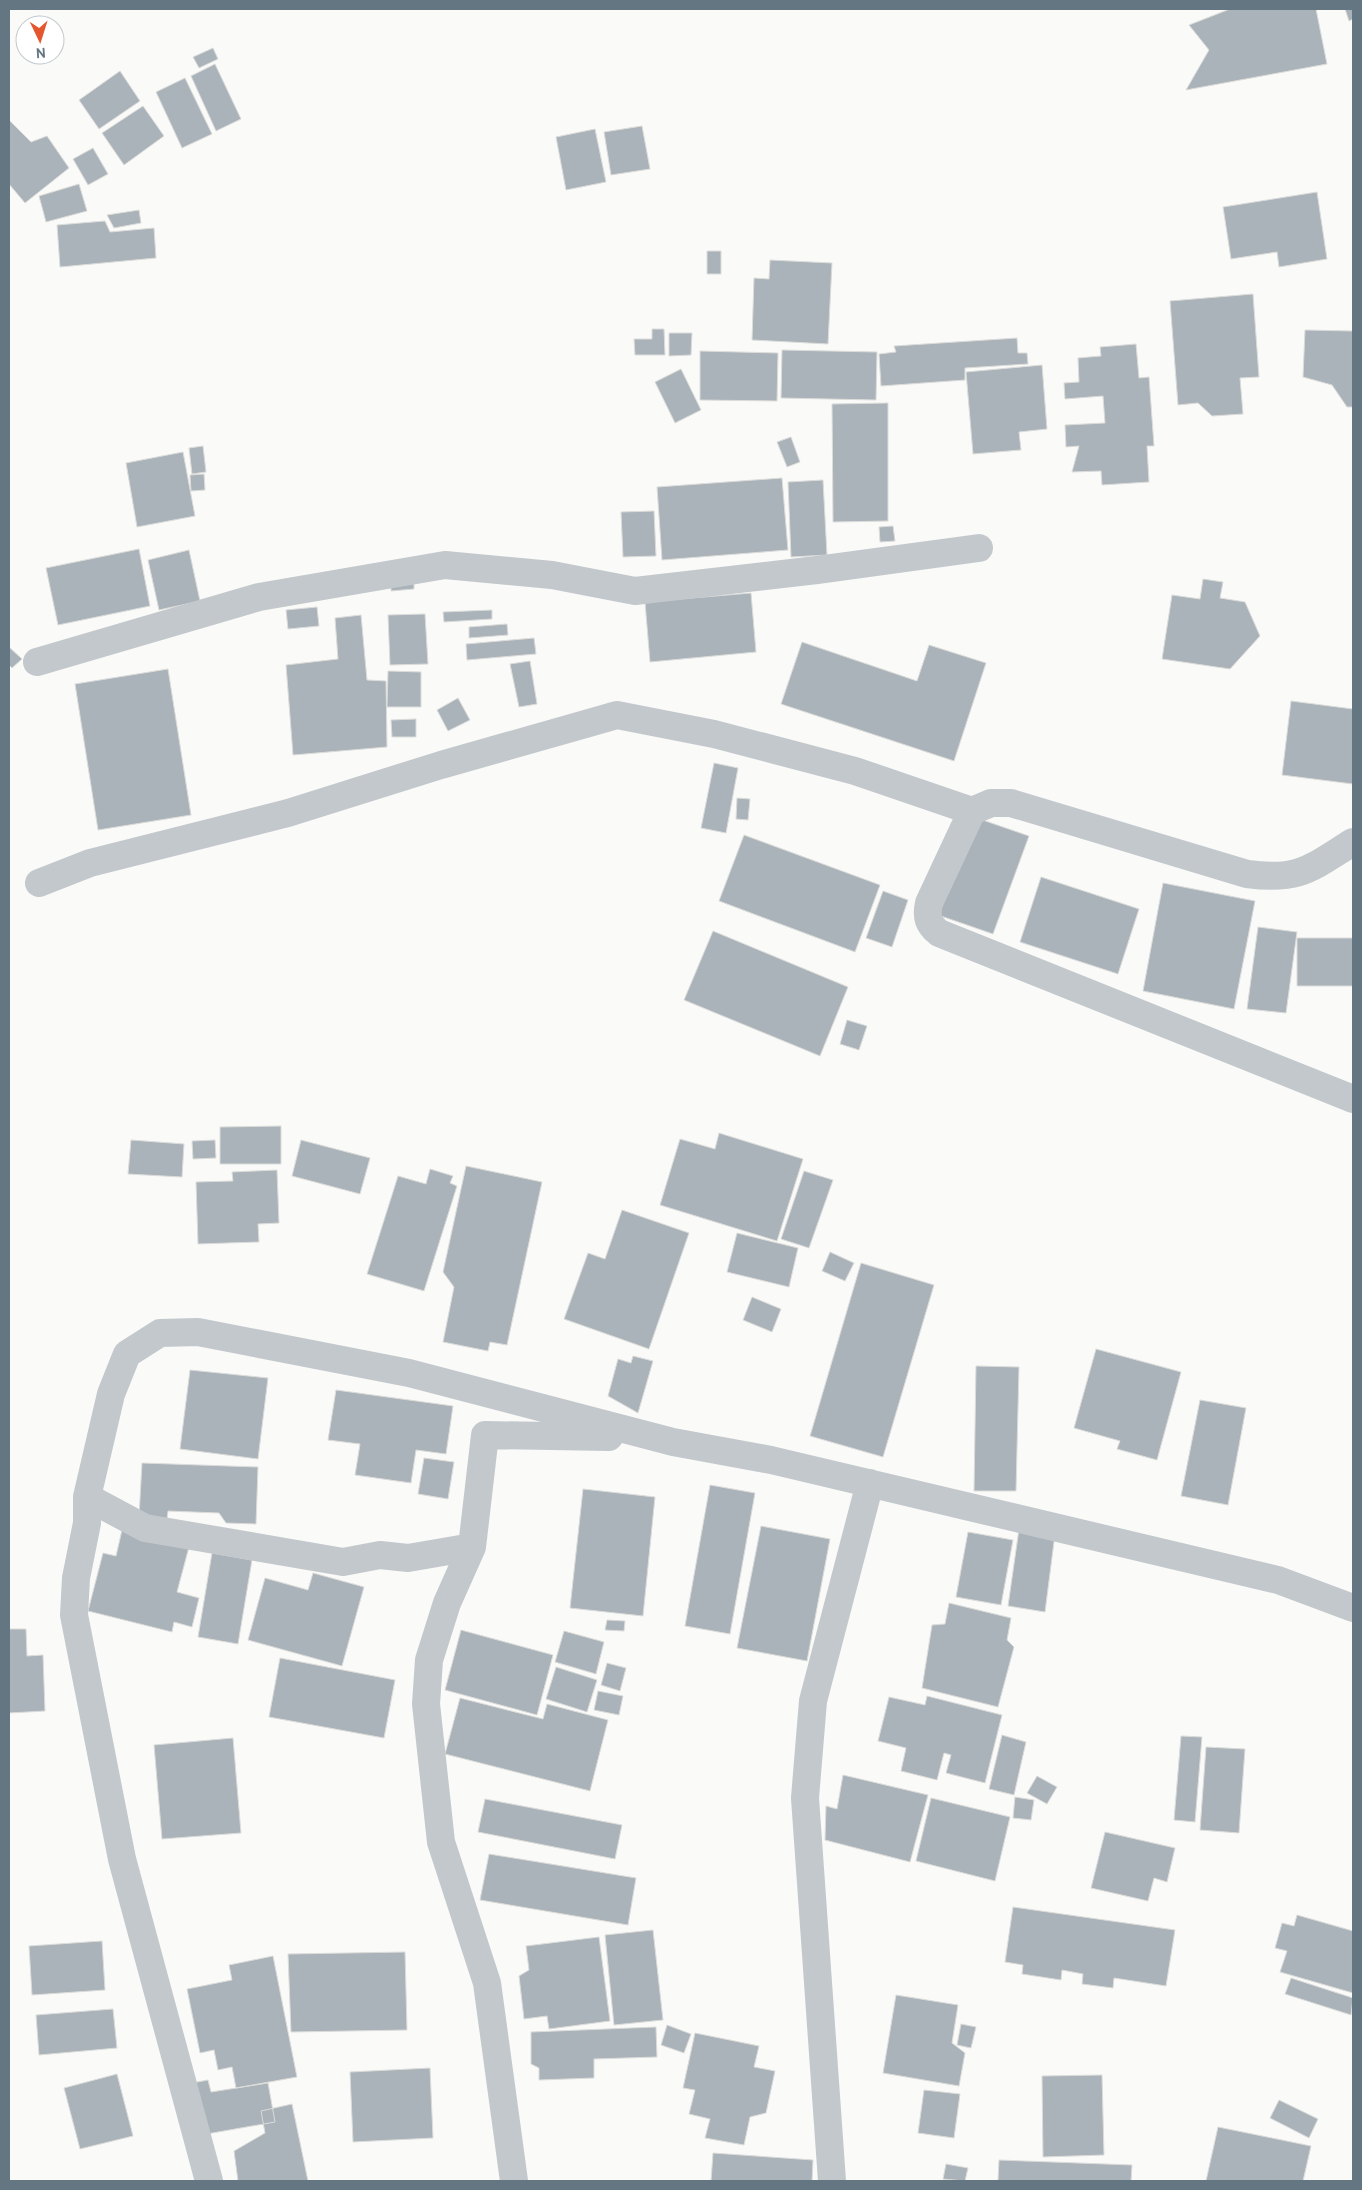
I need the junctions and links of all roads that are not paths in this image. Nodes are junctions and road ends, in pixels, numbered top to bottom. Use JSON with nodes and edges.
{"nodes":[{"id":1,"x":979,"y":548,"type":"dead end"},
{"id":2,"x":37,"y":662,"type":"dead end"},
{"id":3,"x":972,"y":812,"type":"junction"},
{"id":4,"x":1353,"y":842,"type":"edge"},
{"id":5,"x":39,"y":883,"type":"dead end"},
{"id":6,"x":1353,"y":1099,"type":"edge"},
{"id":7,"x":673,"y":1442,"type":"junction"},
{"id":8,"x":870,"y":1483,"type":"junction"},
{"id":9,"x":87,"y":1497,"type":"junction"},
{"id":10,"x":472,"y":1547,"type":"junction"},
{"id":11,"x":1353,"y":1608,"type":"edge"},
{"id":12,"x":209,"y":2181,"type":"edge"},
{"id":13,"x":514,"y":2181,"type":"edge"},
{"id":14,"x":832,"y":2181,"type":"edge"}],
"edges":[{"from":1,"to":2,"type":"street"},
{"from":3,"to":4,"type":"street"},
{"from":3,"to":5,"type":"street"},
{"from":3,"to":6,"type":"street"},
{"from":7,"to":8,"type":"street"},
{"from":7,"to":9,"type":"street"},
{"from":7,"to":10,"type":"street"},
{"from":8,"to":11,"type":"street"},
{"from":8,"to":14,"type":"street"},
{"from":9,"to":10,"type":"street"},
{"from":9,"to":12,"type":"street"},
{"from":10,"to":13,"type":"street"}]}
